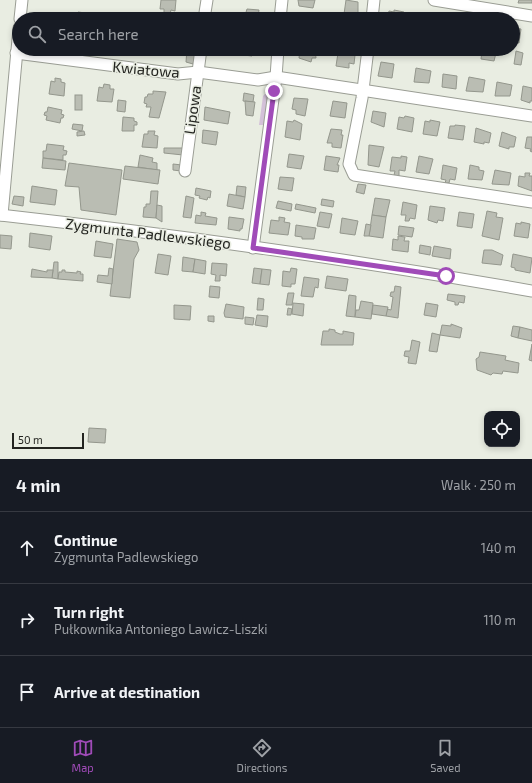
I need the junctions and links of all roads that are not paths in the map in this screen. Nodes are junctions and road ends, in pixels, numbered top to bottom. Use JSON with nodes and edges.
{"nodes":[{"id":1,"x":22,"y":0,"type":"edge"},
{"id":2,"x":207,"y":0,"type":"edge"},
{"id":3,"x":282,"y":0,"type":"edge"},
{"id":4,"x":374,"y":0,"type":"edge"},
{"id":5,"x":434,"y":0,"type":"edge"},
{"id":6,"x":21,"y":12,"type":"edge"},
{"id":7,"x":205,"y":12,"type":"edge"},
{"id":8,"x":281,"y":12,"type":"edge"},
{"id":9,"x":373,"y":12,"type":"edge"},
{"id":10,"x":508,"y":12,"type":"edge"},
{"id":11,"x":520,"y":14,"type":"edge"},
{"id":12,"x":532,"y":16,"type":"edge"},
{"id":13,"x":16,"y":56,"type":"edge"},
{"id":14,"x":39,"y":56,"type":"edge"},
{"id":15,"x":200,"y":56,"type":"edge"},
{"id":16,"x":278,"y":56,"type":"edge"},
{"id":17,"x":367,"y":56,"type":"edge"},
{"id":18,"x":198,"y":72,"type":"junction"},
{"id":19,"x":276,"y":77,"type":"junction"},
{"id":20,"x":363,"y":89,"type":"junction"},
{"id":21,"x":532,"y":116,"type":"edge"},
{"id":22,"x":185,"y":171,"type":"dead end"},
{"id":23,"x":532,"y":202,"type":"edge"},
{"id":24,"x":1,"y":215,"type":"edge"},
{"id":25,"x":253,"y":248,"type":"junction"},
{"id":26,"x":532,"y":291,"type":"edge"}],
"edges":[{"from":1,"to":6,"type":"street"},
{"from":2,"to":7,"type":"street"},
{"from":3,"to":8,"type":"street"},
{"from":4,"to":9,"type":"street"},
{"from":5,"to":10,"type":"street"},
{"from":11,"to":12,"type":"street"},
{"from":13,"to":24,"type":"street"},
{"from":14,"to":18,"type":"street","name":"Kwiatowa"},
{"from":15,"to":18,"type":"street","name":"Lipowa"},
{"from":16,"to":19,"type":"street"},
{"from":17,"to":20,"type":"street"},
{"from":18,"to":19,"type":"street","name":"Kwiatowa"},
{"from":18,"to":22,"type":"street","name":"Lipowa"},
{"from":19,"to":20,"type":"street","name":"Kwiatowa"},
{"from":19,"to":25,"type":"street"},
{"from":20,"to":21,"type":"street","name":"Kwiatowa"},
{"from":20,"to":23,"type":"street"},
{"from":24,"to":25,"type":"street","name":"Zygmunta Padlewskiego"},
{"from":25,"to":26,"type":"street","name":"Zygmunta Padlewskiego"}]}
